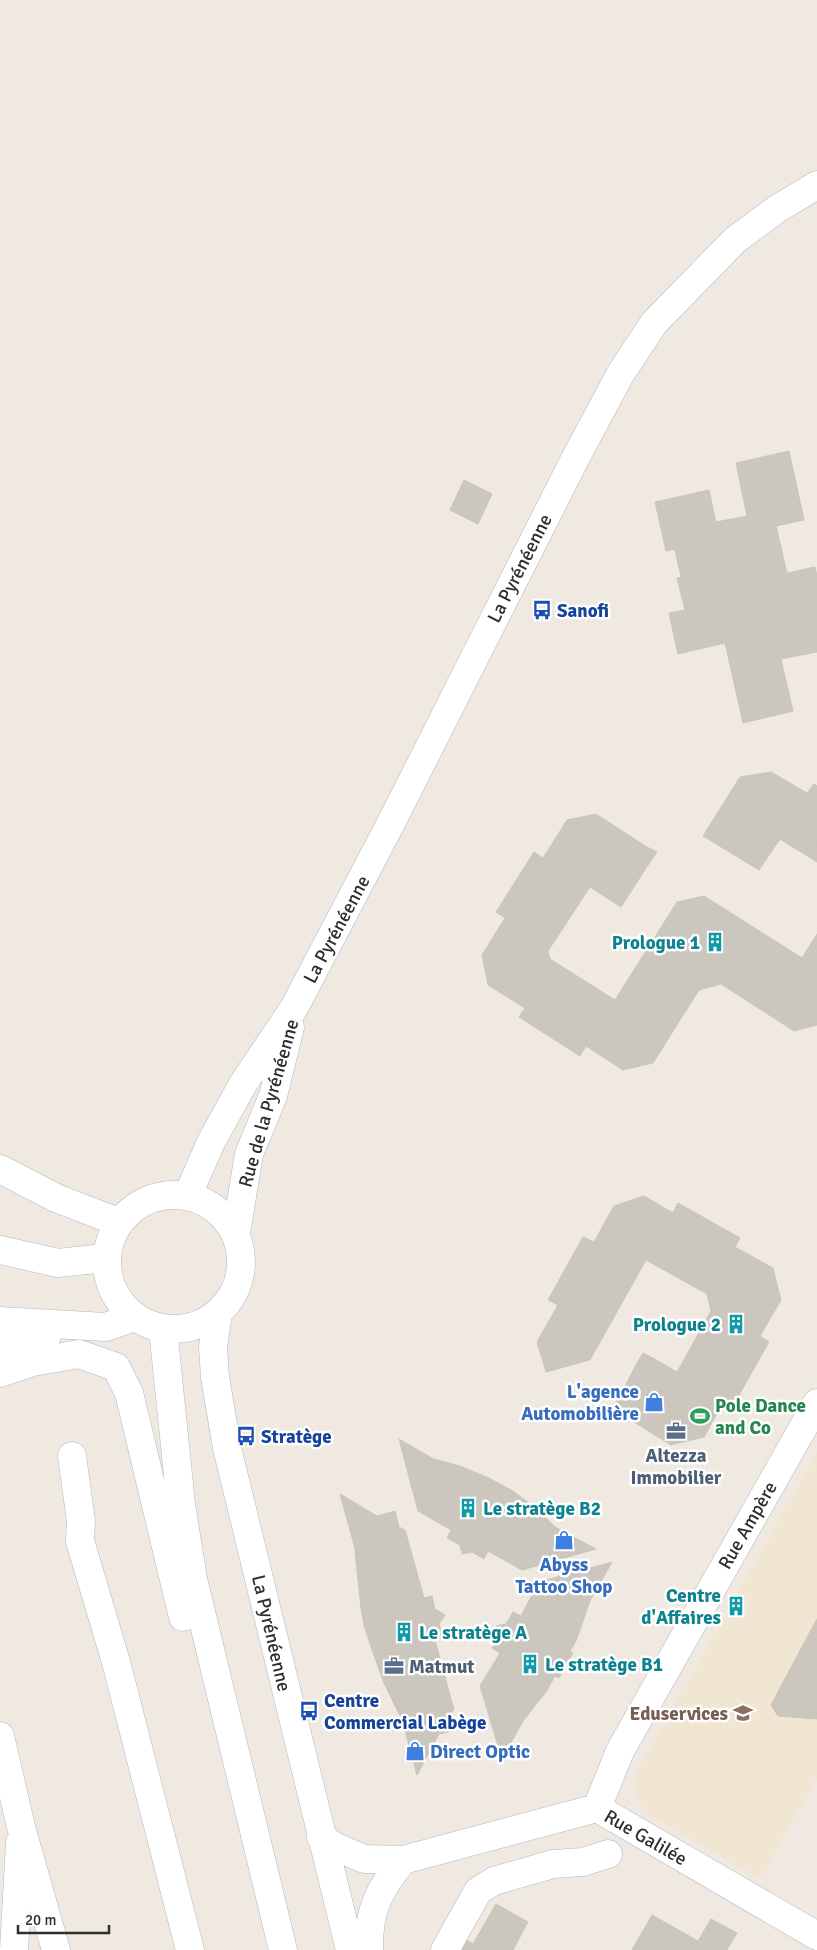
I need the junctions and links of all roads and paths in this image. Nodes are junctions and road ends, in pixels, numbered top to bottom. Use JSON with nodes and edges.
{"nodes":[{"id":1,"x":817,"y":185,"type":"edge"},
{"id":2,"x":294,"y":1008,"type":"junction"},
{"id":3,"x":0,"y":1169,"type":"edge"},
{"id":4,"x":188,"y":1195,"type":"junction"},
{"id":5,"x":118,"y":1222,"type":"junction"},
{"id":6,"x":236,"y":1233,"type":"junction"},
{"id":7,"x":0,"y":1250,"type":"edge"},
{"id":8,"x":105,"y":1258,"type":"junction"},
{"id":9,"x":218,"y":1313,"type":"junction"},
{"id":10,"x":134,"y":1317,"type":"junction"},
{"id":11,"x":0,"y":1321,"type":"edge"},
{"id":12,"x":48,"y":1324,"type":"junction"},
{"id":13,"x":163,"y":1329,"type":"junction"},
{"id":14,"x":0,"y":1349,"type":"edge"},
{"id":15,"x":0,"y":1373,"type":"edge"},
{"id":16,"x":817,"y":1402,"type":"edge"},
{"id":17,"x":72,"y":1456,"type":"dead end"},
{"id":18,"x":0,"y":1736,"type":"edge"},
{"id":19,"x":597,"y":1808,"type":"junction"},
{"id":20,"x":252,"y":1824,"type":"junction"},
{"id":21,"x":21,"y":1827,"type":"junction"},
{"id":22,"x":321,"y":1837,"type":"junction"},
{"id":23,"x":608,"y":1854,"type":"dead end"},
{"id":24,"x":403,"y":1860,"type":"junction"},
{"id":25,"x":817,"y":1936,"type":"edge"},
{"id":26,"x":14,"y":1950,"type":"edge"},
{"id":27,"x":56,"y":1950,"type":"edge"},
{"id":28,"x":190,"y":1950,"type":"edge"},
{"id":29,"x":283,"y":1950,"type":"edge"},
{"id":30,"x":350,"y":1950,"type":"edge"},
{"id":31,"x":369,"y":1950,"type":"edge"},
{"id":32,"x":445,"y":1950,"type":"edge"}],
"edges":[{"from":1,"to":2,"type":"street","name":"La Pyrénéenne"},
{"from":2,"to":4,"type":"street","name":"Rue de la Pyrénéenne"},
{"from":2,"to":6,"type":"street","name":"Rue de la Pyrénéenne"},
{"from":3,"to":5,"type":"street"},
{"from":4,"to":5,"type":"street"},
{"from":4,"to":6,"type":"street"},
{"from":5,"to":8,"type":"street"},
{"from":6,"to":9,"type":"street"},
{"from":7,"to":8,"type":"street"},
{"from":8,"to":10,"type":"street"},
{"from":9,"to":13,"type":"street"},
{"from":9,"to":22,"type":"street","name":"La Pyrénéenne"},
{"from":10,"to":12,"type":"street"},
{"from":10,"to":13,"type":"street"},
{"from":11,"to":12,"type":"street"},
{"from":12,"to":14,"type":"street"},
{"from":13,"to":20,"type":"street"},
{"from":15,"to":20,"type":"street"},
{"from":16,"to":19,"type":"street","name":"Rue Ampère"},
{"from":17,"to":28,"type":"street"},
{"from":18,"to":21,"type":"street"},
{"from":19,"to":24,"type":"street","name":"Rue Galilée"},
{"from":19,"to":25,"type":"street","name":"Rue Galilée"},
{"from":20,"to":29,"type":"street"},
{"from":21,"to":26,"type":"street"},
{"from":21,"to":27,"type":"street"},
{"from":22,"to":24,"type":"street","name":"Rue Galilée"},
{"from":22,"to":30,"type":"street","name":"La Pyrénéenne"},
{"from":23,"to":32,"type":"street"},
{"from":24,"to":31,"type":"street"}]}
